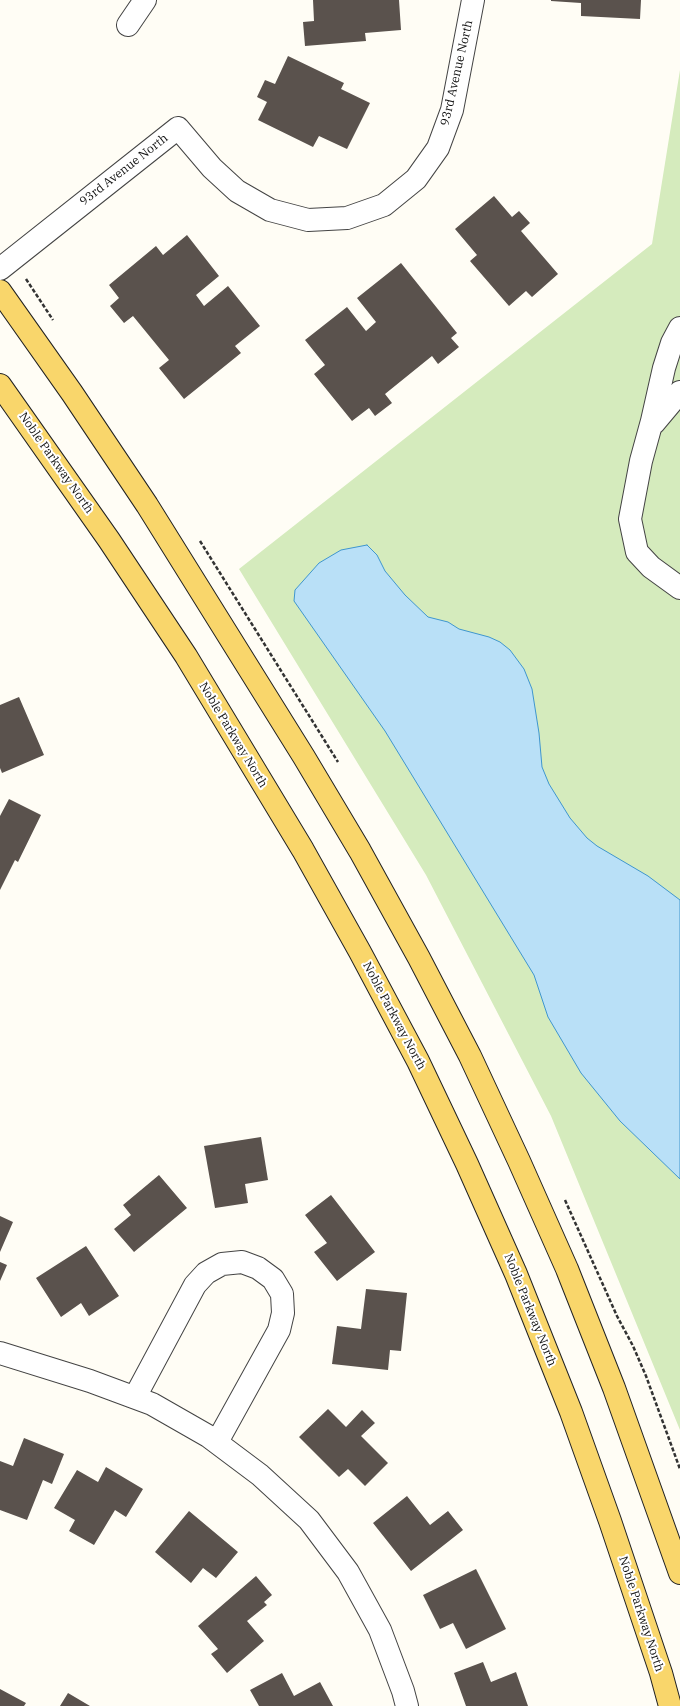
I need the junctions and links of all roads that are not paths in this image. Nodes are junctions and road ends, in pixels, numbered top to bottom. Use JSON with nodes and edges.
{"nodes":[{"id":1,"x":145,"y":0,"type":"edge"},
{"id":2,"x":473,"y":0,"type":"edge"},
{"id":3,"x":128,"y":25,"type":"dead end"},
{"id":4,"x":0,"y":269,"type":"edge"},
{"id":5,"x":0,"y":291,"type":"edge"},
{"id":6,"x":680,"y":328,"type":"edge"},
{"id":7,"x":0,"y":385,"type":"edge"},
{"id":8,"x":680,"y":392,"type":"edge"},
{"id":9,"x":651,"y":427,"type":"junction"},
{"id":10,"x":680,"y":588,"type":"edge"},
{"id":11,"x":0,"y":1353,"type":"edge"},
{"id":12,"x":135,"y":1397,"type":"junction"},
{"id":13,"x":217,"y":1442,"type":"junction"},
{"id":14,"x":680,"y":1573,"type":"edge"},
{"id":15,"x":407,"y":1706,"type":"edge"},
{"id":16,"x":670,"y":1706,"type":"edge"}],
"edges":[{"from":1,"to":3,"type":"street"},
{"from":2,"to":4,"type":"street","name":"93rd Avenue North"},
{"from":5,"to":14,"type":"main road"},
{"from":6,"to":9,"type":"street"},
{"from":7,"to":16,"type":"main road","name":"Noble Parkway North"},
{"from":8,"to":9,"type":"street"},
{"from":9,"to":10,"type":"street"},
{"from":11,"to":12,"type":"street"},
{"from":12,"to":13,"type":"street"},
{"from":12,"to":13,"type":"street"},
{"from":13,"to":15,"type":"street"}]}
